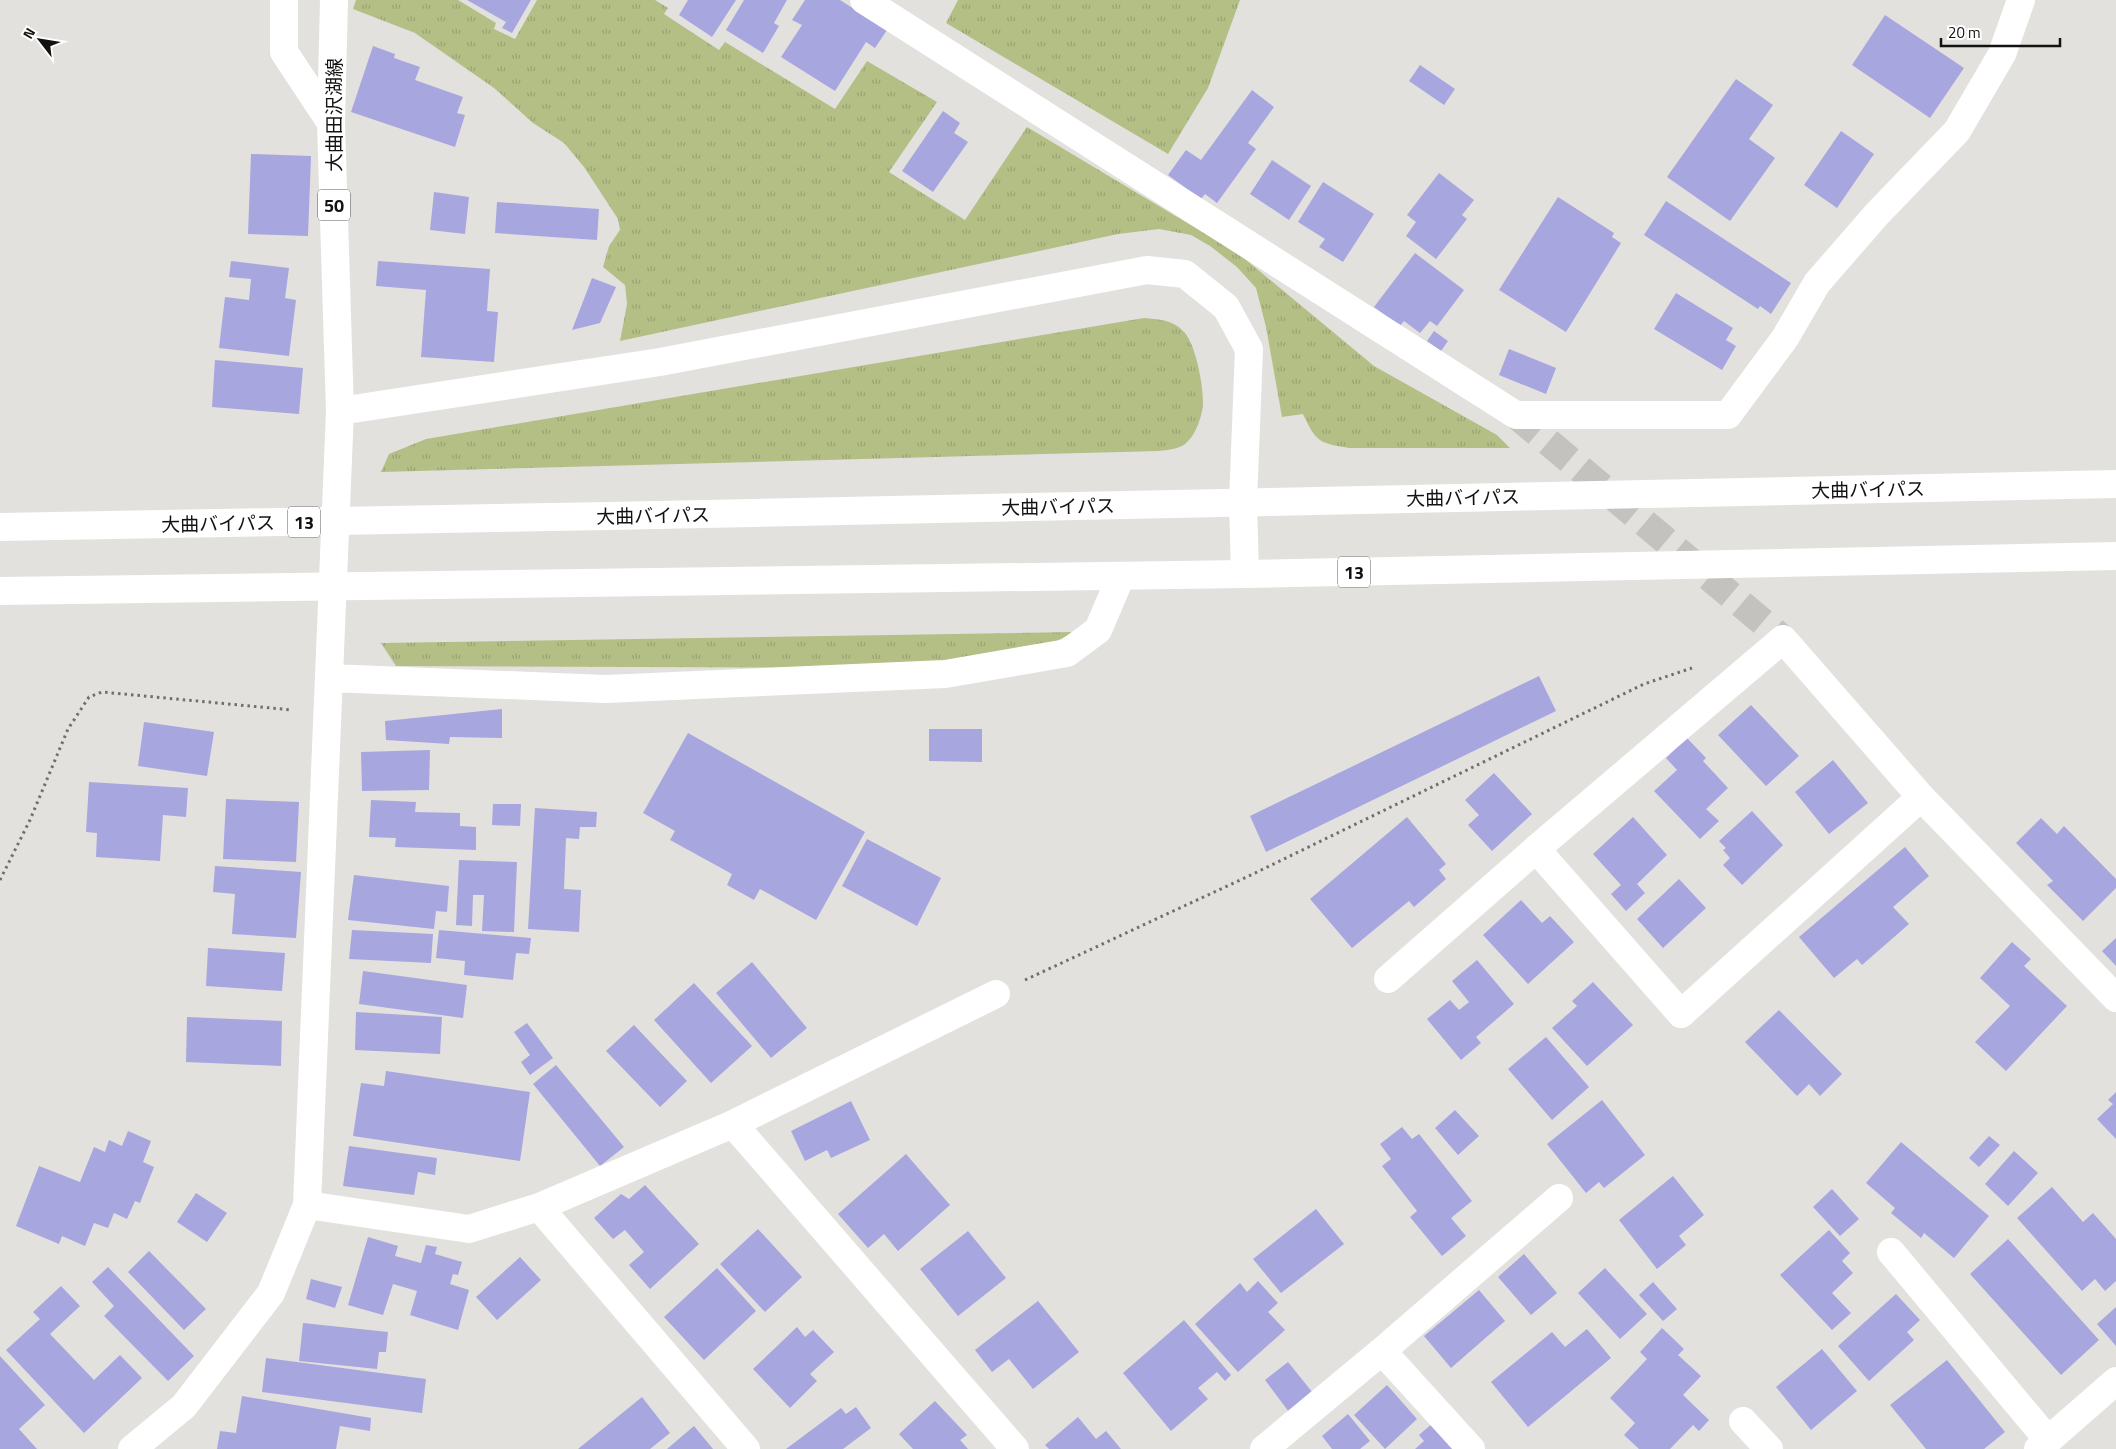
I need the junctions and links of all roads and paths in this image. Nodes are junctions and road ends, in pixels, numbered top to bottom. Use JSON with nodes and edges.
{"nodes":[{"id":1,"x":284,"y":0,"type":"edge"},
{"id":2,"x":334,"y":0,"type":"edge"},
{"id":3,"x":864,"y":0,"type":"edge"},
{"id":4,"x":2021,"y":0,"type":"edge"},
{"id":5,"x":331,"y":123,"type":"junction"},
{"id":6,"x":340,"y":411,"type":"junction"},
{"id":7,"x":2116,"y":484,"type":"edge"},
{"id":8,"x":1244,"y":502,"type":"junction"},
{"id":9,"x":0,"y":527,"type":"edge"},
{"id":10,"x":2116,"y":556,"type":"edge"},
{"id":11,"x":1245,"y":574,"type":"junction"},
{"id":12,"x":1121,"y":576,"type":"junction"},
{"id":13,"x":0,"y":591,"type":"edge"},
{"id":14,"x":1700,"y":666,"type":"dead end"},
{"id":15,"x":329,"y":678,"type":"junction"},
{"id":16,"x":327,"y":713,"type":"junction"},
{"id":17,"x":1921,"y":797,"type":"junction"},
{"id":18,"x":1536,"y":849,"type":"junction"},
{"id":19,"x":0,"y":880,"type":"edge"},
{"id":20,"x":1388,"y":979,"type":"dead end"},
{"id":21,"x":996,"y":994,"type":"joint"},
{"id":22,"x":2116,"y":998,"type":"edge"},
{"id":23,"x":733,"y":1124,"type":"junction"},
{"id":24,"x":1559,"y":1198,"type":"dead end"},
{"id":25,"x":307,"y":1205,"type":"junction"},
{"id":26,"x":539,"y":1207,"type":"junction"},
{"id":27,"x":1891,"y":1252,"type":"dead end"},
{"id":28,"x":1382,"y":1351,"type":"junction"},
{"id":29,"x":2116,"y":1382,"type":"edge"},
{"id":30,"x":1743,"y":1421,"type":"dead end"},
{"id":31,"x":2043,"y":1445,"type":"edge"},
{"id":32,"x":134,"y":1448,"type":"edge"},
{"id":33,"x":1011,"y":1448,"type":"edge"},
{"id":34,"x":746,"y":1449,"type":"edge"},
{"id":35,"x":1264,"y":1449,"type":"edge"},
{"id":36,"x":1471,"y":1449,"type":"edge"},
{"id":37,"x":1769,"y":1449,"type":"edge"}],
"edges":[{"from":1,"to":5,"type":"main road"},
{"from":2,"to":5,"type":"main road","name":"大曲田沢湖線","number":"50"},
{"from":3,"to":4,"type":"main road"},
{"from":5,"to":6,"type":"main road","name":"大曲田沢湖線","number":"50"},
{"from":6,"to":8,"type":"main road"},
{"from":6,"to":15,"type":"main road","name":"大曲田沢湖線"},
{"from":7,"to":8,"type":"main road","name":"大曲バイパス","number":"13"},
{"from":8,"to":9,"type":"main road","name":"大曲バイパス","number":"13"},
{"from":8,"to":11,"type":"main road"},
{"from":10,"to":11,"type":"main road","number":"13"},
{"from":11,"to":12,"type":"main road","number":"13"},
{"from":12,"to":13,"type":"main road","number":"13"},
{"from":12,"to":15,"type":"main road"},
{"from":14,"to":21,"type":"path"},
{"from":15,"to":16,"type":"main road","name":"大曲田沢湖線"},
{"from":16,"to":19,"type":"path"},
{"from":16,"to":25,"type":"main road","name":"大曲田沢湖線"},
{"from":17,"to":18,"type":"main road"},
{"from":17,"to":18,"type":"main road"},
{"from":17,"to":22,"type":"main road"},
{"from":18,"to":20,"type":"main road"},
{"from":21,"to":23,"type":"main road"},
{"from":23,"to":26,"type":"main road"},
{"from":23,"to":33,"type":"main road"},
{"from":24,"to":28,"type":"main road"},
{"from":25,"to":26,"type":"main road"},
{"from":25,"to":32,"type":"main road","name":"大曲田沢湖線"},
{"from":26,"to":34,"type":"main road"},
{"from":27,"to":31,"type":"main road"},
{"from":28,"to":35,"type":"main road"},
{"from":28,"to":36,"type":"main road"},
{"from":29,"to":31,"type":"main road"},
{"from":30,"to":37,"type":"main road"}]}
